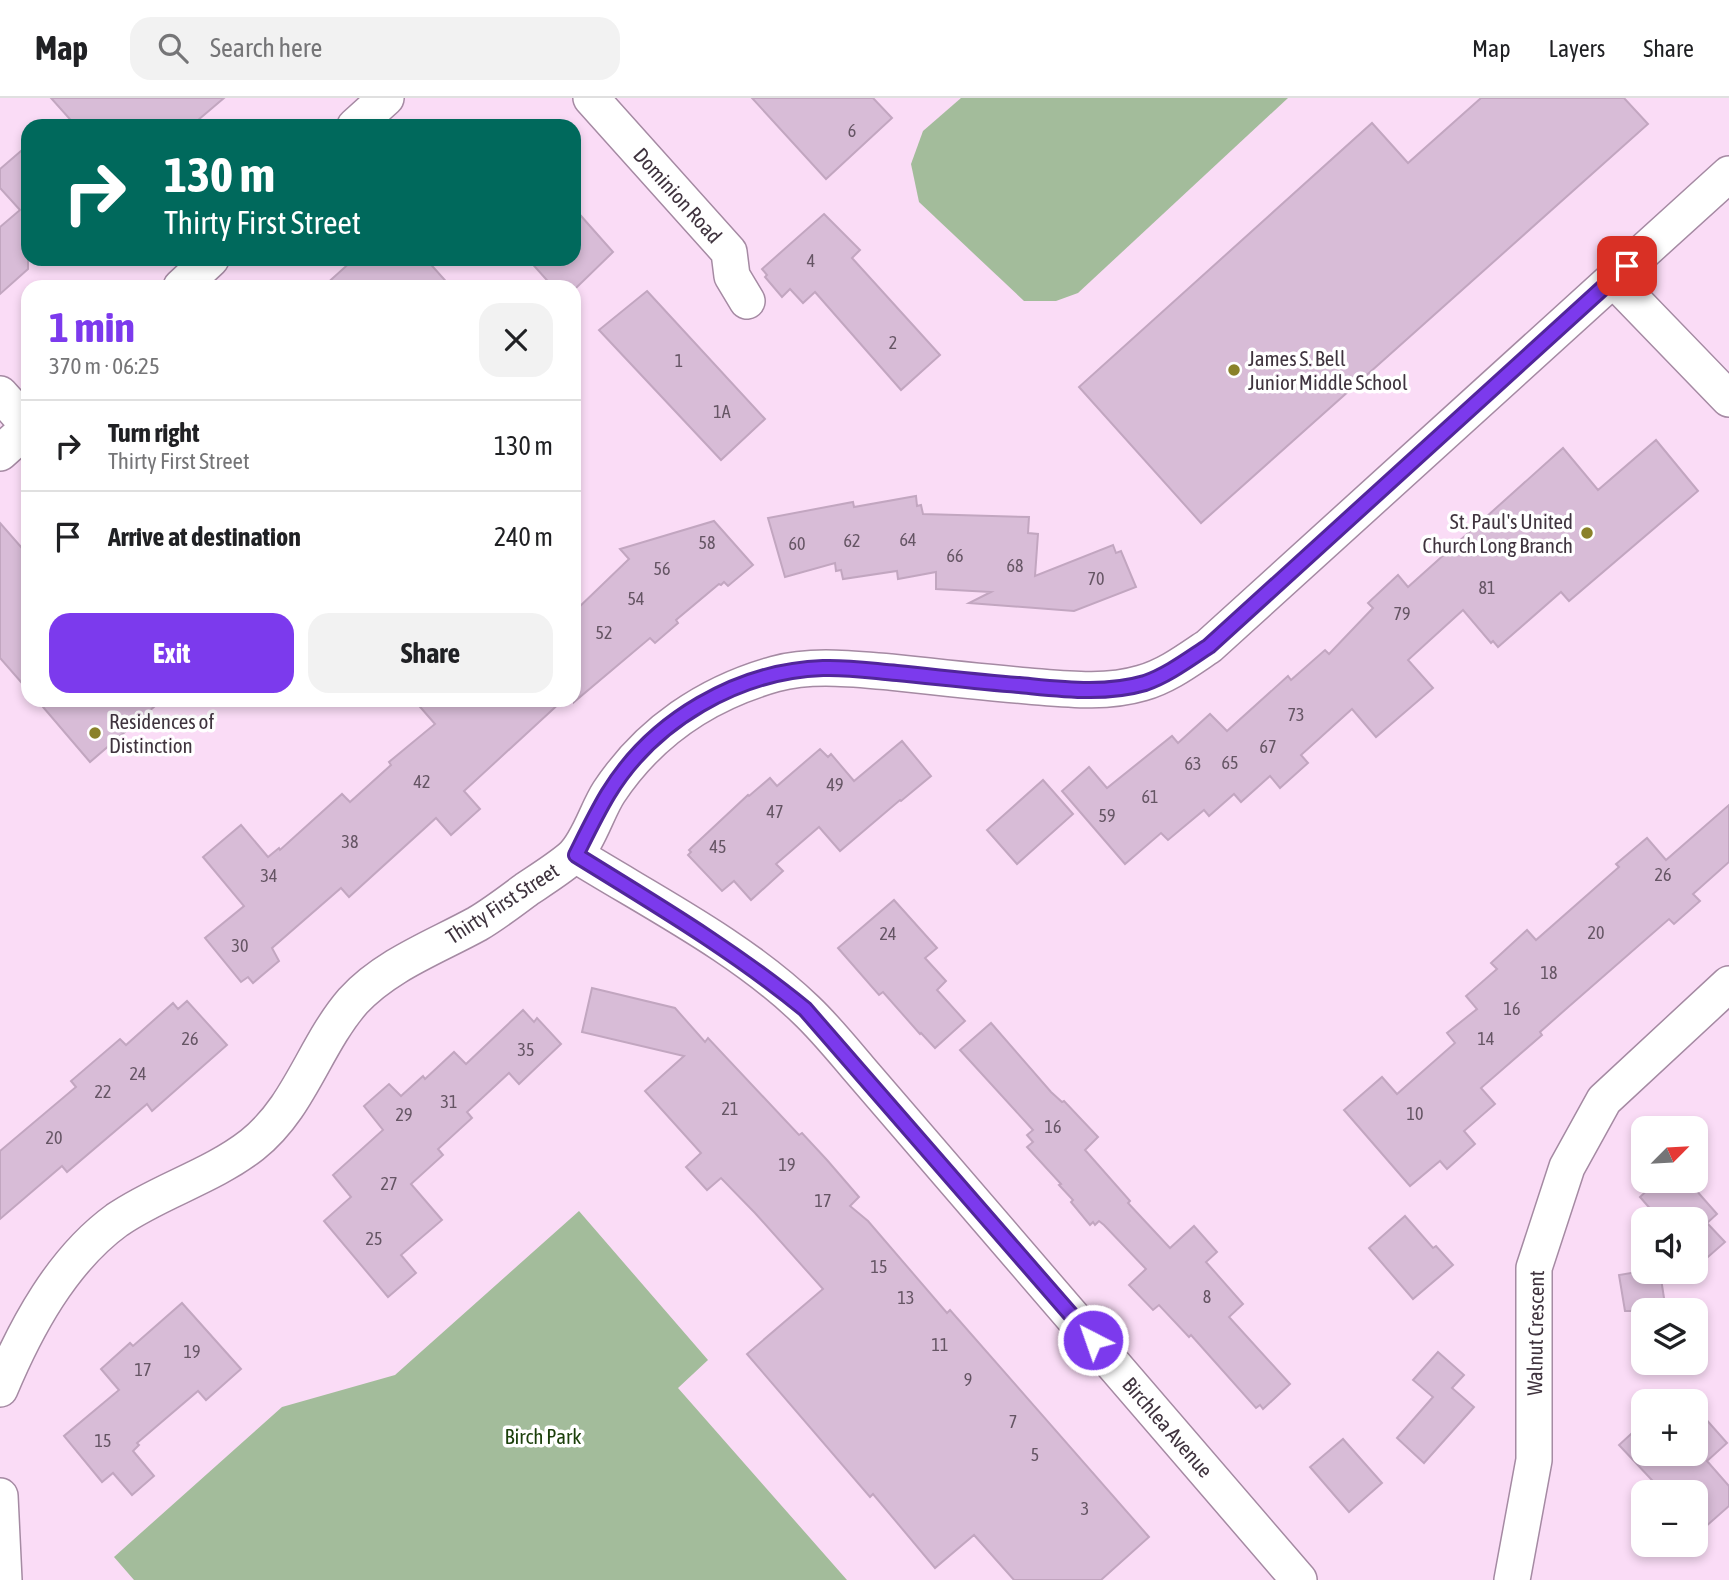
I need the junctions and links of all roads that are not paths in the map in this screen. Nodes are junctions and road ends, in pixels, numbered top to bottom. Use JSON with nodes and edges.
{"nodes":[{"id":1,"x":386,"y":98,"type":"edge"},
{"id":2,"x":591,"y":98,"type":"edge"},
{"id":3,"x":363,"y":119,"type":"edge"},
{"id":4,"x":1729,"y":174,"type":"edge"},
{"id":5,"x":204,"y":266,"type":"edge"},
{"id":6,"x":1613,"y":279,"type":"junction"},
{"id":7,"x":188,"y":280,"type":"edge"},
{"id":8,"x":747,"y":301,"type":"dead end"},
{"id":9,"x":0,"y":394,"type":"edge"},
{"id":10,"x":1729,"y":399,"type":"edge"},
{"id":11,"x":21,"y":418,"type":"edge"},
{"id":12,"x":21,"y":433,"type":"edge"},
{"id":13,"x":0,"y":453,"type":"edge"},
{"id":14,"x":576,"y":855,"type":"junction"},
{"id":15,"x":1729,"y":984,"type":"edge"},
{"id":16,"x":0,"y":1389,"type":"edge"},
{"id":17,"x":0,"y":1496,"type":"edge"},
{"id":18,"x":4,"y":1580,"type":"edge"},
{"id":19,"x":1298,"y":1580,"type":"edge"},
{"id":20,"x":1512,"y":1580,"type":"edge"}],
"edges":[{"from":1,"to":3,"type":"street"},
{"from":2,"to":8,"type":"street","name":"Dominion Road"},
{"from":4,"to":6,"type":"street","name":"Thirty First Street"},
{"from":5,"to":7,"type":"street"},
{"from":6,"to":10,"type":"street"},
{"from":6,"to":14,"type":"street","name":"Thirty First Street"},
{"from":9,"to":11,"type":"street"},
{"from":12,"to":13,"type":"street"},
{"from":14,"to":16,"type":"street","name":"Thirty First Street"},
{"from":14,"to":19,"type":"street","name":"Birchlea Avenue"},
{"from":15,"to":20,"type":"street","name":"Walnut Crescent"},
{"from":17,"to":18,"type":"street"}]}
